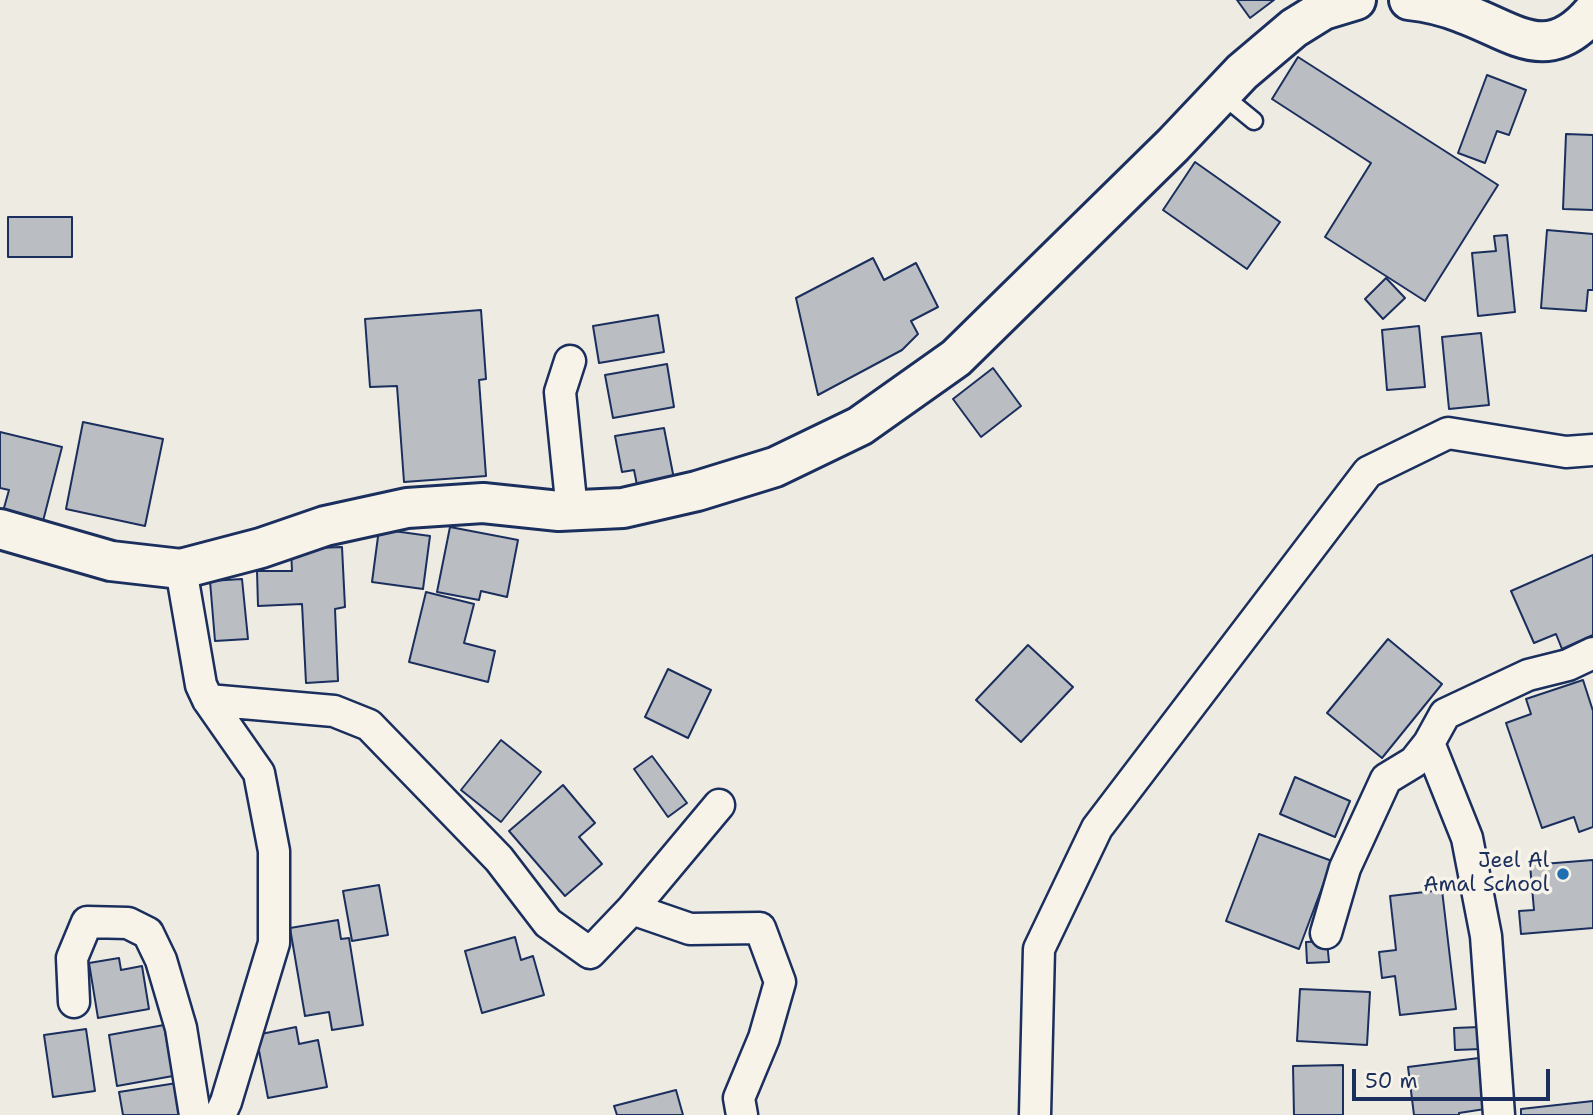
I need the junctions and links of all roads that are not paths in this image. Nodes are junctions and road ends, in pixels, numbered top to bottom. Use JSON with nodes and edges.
{"nodes":[{"id":1,"x":1356,"y":0,"type":"edge"},
{"id":2,"x":1409,"y":0,"type":"edge"},
{"id":3,"x":1593,"y":12,"type":"edge"},
{"id":4,"x":1221,"y":94,"type":"junction"},
{"id":5,"x":1254,"y":121,"type":"dead end"},
{"id":6,"x":570,"y":361,"type":"dead end"},
{"id":7,"x":1593,"y":450,"type":"edge"},
{"id":8,"x":572,"y":511,"type":"junction"},
{"id":9,"x":0,"y":529,"type":"edge"},
{"id":10,"x":181,"y":569,"type":"junction"},
{"id":11,"x":1593,"y":653,"type":"edge"},
{"id":12,"x":208,"y":700,"type":"junction"},
{"id":13,"x":1429,"y":743,"type":"junction"},
{"id":14,"x":719,"y":805,"type":"dead end"},
{"id":15,"x":632,"y":909,"type":"junction"},
{"id":16,"x":1326,"y":933,"type":"dead end"},
{"id":17,"x":74,"y":1002,"type":"dead end"},
{"id":18,"x":195,"y":1115,"type":"edge"},
{"id":19,"x":220,"y":1115,"type":"edge"},
{"id":20,"x":742,"y":1115,"type":"edge"},
{"id":21,"x":1035,"y":1115,"type":"edge"},
{"id":22,"x":1499,"y":1115,"type":"edge"}],
"edges":[{"from":1,"to":4,"type":"street"},
{"from":2,"to":3,"type":"street"},
{"from":4,"to":5,"type":"lane"},
{"from":4,"to":8,"type":"street"},
{"from":6,"to":8,"type":"street"},
{"from":7,"to":21,"type":"street"},
{"from":8,"to":10,"type":"street"},
{"from":9,"to":10,"type":"street"},
{"from":10,"to":12,"type":"street"},
{"from":11,"to":13,"type":"street"},
{"from":12,"to":15,"type":"street"},
{"from":12,"to":19,"type":"street"},
{"from":13,"to":16,"type":"street"},
{"from":13,"to":22,"type":"street"},
{"from":14,"to":15,"type":"street"},
{"from":15,"to":20,"type":"street"},
{"from":17,"to":18,"type":"street"}]}
